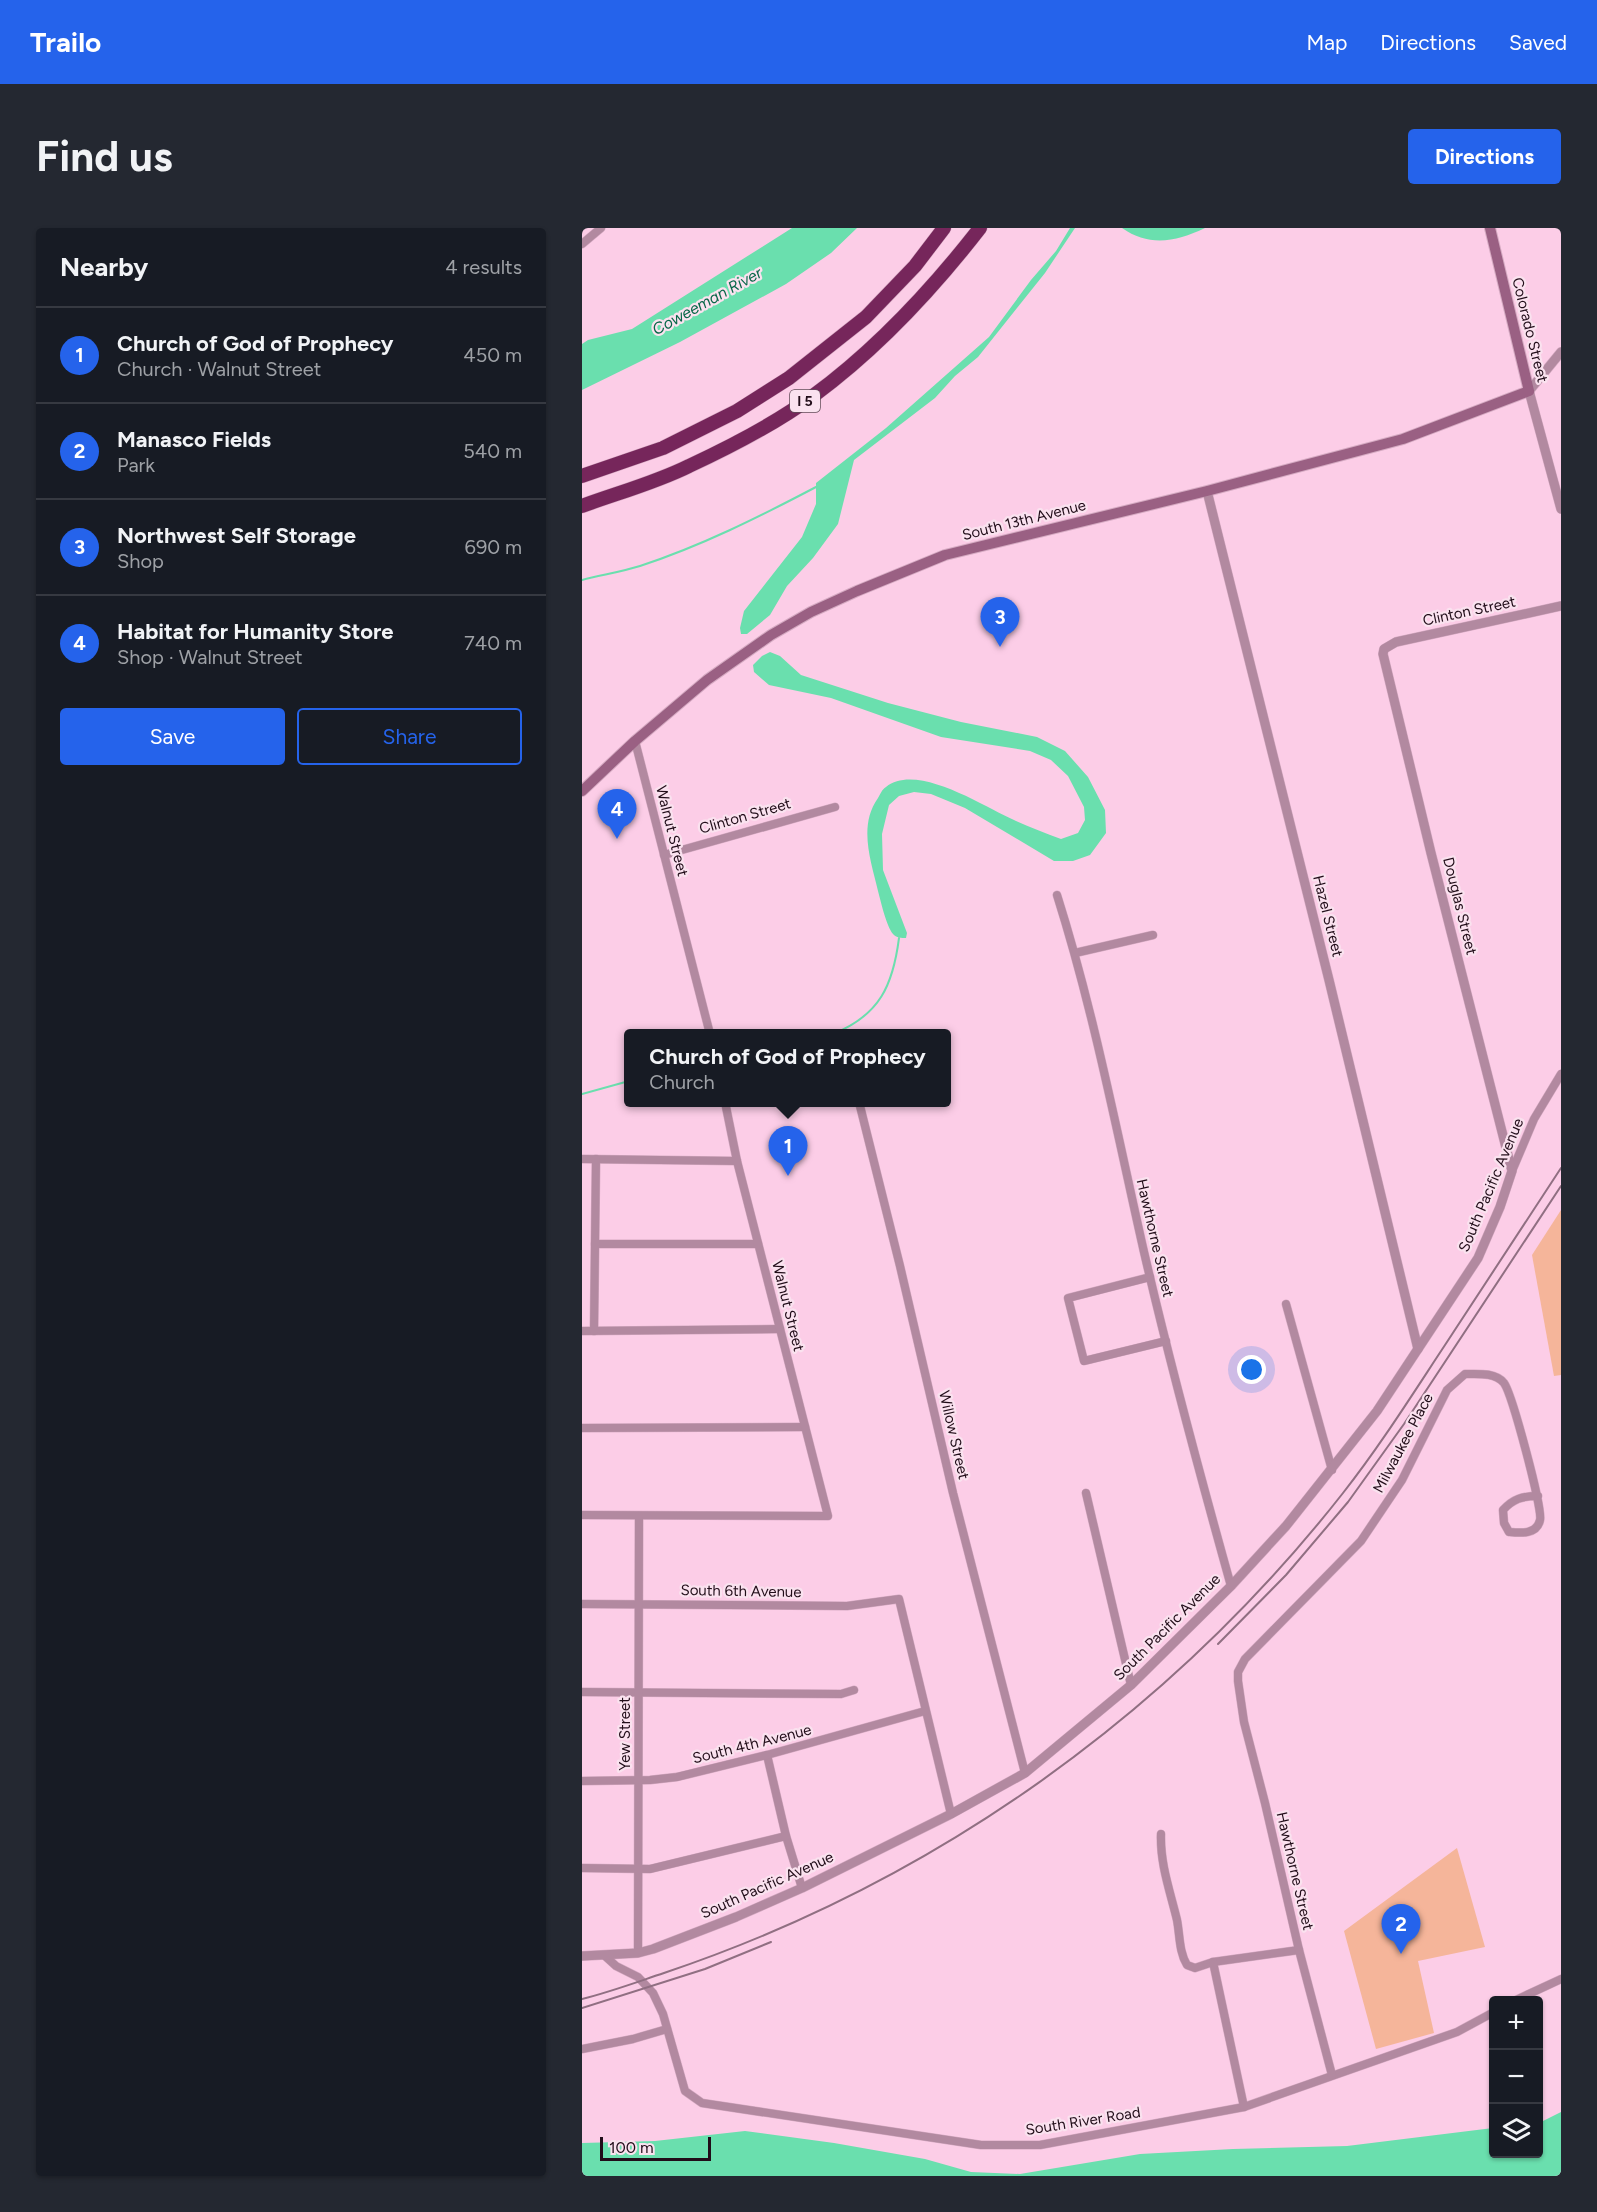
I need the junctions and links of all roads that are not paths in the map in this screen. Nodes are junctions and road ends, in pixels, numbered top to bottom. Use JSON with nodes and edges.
{"nodes":[{"id":1,"x":602,"y":228,"type":"edge"},
{"id":2,"x":944,"y":228,"type":"edge"},
{"id":3,"x":980,"y":228,"type":"edge"},
{"id":4,"x":1490,"y":228,"type":"edge"},
{"id":5,"x":582,"y":244,"type":"edge"},
{"id":6,"x":1561,"y":352,"type":"edge"},
{"id":7,"x":1529,"y":391,"type":"junction"},
{"id":8,"x":582,"y":476,"type":"edge"},
{"id":9,"x":1207,"y":491,"type":"junction"},
{"id":10,"x":582,"y":506,"type":"edge"},
{"id":11,"x":1561,"y":509,"type":"edge"},
{"id":12,"x":1561,"y":606,"type":"edge"},
{"id":13,"x":1384,"y":649,"type":"joint"},
{"id":14,"x":635,"y":741,"type":"junction"},
{"id":15,"x":582,"y":791,"type":"edge"},
{"id":16,"x":835,"y":807,"type":"dead end"},
{"id":17,"x":664,"y":855,"type":"junction"},
{"id":18,"x":1057,"y":895,"type":"dead end"},
{"id":19,"x":1153,"y":935,"type":"dead end"},
{"id":20,"x":1075,"y":953,"type":"junction"},
{"id":21,"x":709,"y":1029,"type":"edge"},
{"id":22,"x":1561,"y":1074,"type":"edge"},
{"id":23,"x":726,"y":1107,"type":"edge"},
{"id":24,"x":860,"y":1107,"type":"edge"},
{"id":25,"x":582,"y":1159,"type":"edge"},
{"id":26,"x":596,"y":1159,"type":"junction"},
{"id":27,"x":737,"y":1161,"type":"junction"},
{"id":28,"x":1512,"y":1171,"type":"junction"},
{"id":29,"x":595,"y":1244,"type":"junction"},
{"id":30,"x":758,"y":1244,"type":"junction"},
{"id":31,"x":1150,"y":1277,"type":"junction"},
{"id":32,"x":1286,"y":1304,"type":"dead end"},
{"id":33,"x":780,"y":1329,"type":"junction"},
{"id":34,"x":582,"y":1331,"type":"edge"},
{"id":35,"x":594,"y":1331,"type":"junction"},
{"id":36,"x":1166,"y":1341,"type":"junction"},
{"id":37,"x":1418,"y":1349,"type":"junction"},
{"id":38,"x":805,"y":1427,"type":"junction"},
{"id":39,"x":582,"y":1428,"type":"edge"},
{"id":40,"x":1332,"y":1470,"type":"junction"},
{"id":41,"x":1086,"y":1493,"type":"dead end"},
{"id":42,"x":1538,"y":1496,"type":"junction"},
{"id":43,"x":582,"y":1515,"type":"edge"},
{"id":44,"x":639,"y":1516,"type":"junction"},
{"id":45,"x":1231,"y":1586,"type":"junction"},
{"id":46,"x":639,"y":1603,"type":"junction"},
{"id":47,"x":582,"y":1604,"type":"edge"},
{"id":48,"x":1238,"y":1672,"type":"joint"},
{"id":49,"x":1131,"y":1685,"type":"junction"},
{"id":50,"x":854,"y":1690,"type":"dead end"},
{"id":51,"x":582,"y":1692,"type":"edge"},
{"id":52,"x":639,"y":1692,"type":"junction"},
{"id":53,"x":926,"y":1711,"type":"junction"},
{"id":54,"x":767,"y":1755,"type":"junction"},
{"id":55,"x":1025,"y":1773,"type":"junction"},
{"id":56,"x":639,"y":1780,"type":"junction"},
{"id":57,"x":582,"y":1781,"type":"edge"},
{"id":58,"x":951,"y":1814,"type":"junction"},
{"id":59,"x":1161,"y":1834,"type":"dead end"},
{"id":60,"x":786,"y":1836,"type":"junction"},
{"id":61,"x":582,"y":1868,"type":"edge"},
{"id":62,"x":639,"y":1869,"type":"junction"},
{"id":63,"x":802,"y":1888,"type":"junction"},
{"id":64,"x":1299,"y":1950,"type":"junction"},
{"id":65,"x":638,"y":1953,"type":"junction"},
{"id":66,"x":582,"y":1956,"type":"edge"},
{"id":67,"x":605,"y":1956,"type":"junction"},
{"id":68,"x":1213,"y":1962,"type":"junction"},
{"id":69,"x":1561,"y":1979,"type":"edge"},
{"id":70,"x":1526,"y":1996,"type":"edge"},
{"id":71,"x":1489,"y":2015,"type":"edge"},
{"id":72,"x":667,"y":2029,"type":"junction"},
{"id":73,"x":582,"y":2049,"type":"edge"},
{"id":74,"x":1332,"y":2075,"type":"junction"},
{"id":75,"x":1244,"y":2107,"type":"junction"}],
"edges":[{"from":1,"to":5,"type":"street"},
{"from":2,"to":8,"type":"highway","number":"I 5"},
{"from":3,"to":10,"type":"highway","number":"I 5"},
{"from":4,"to":7,"type":"main road","name":"Colorado Street"},
{"from":6,"to":7,"type":"street"},
{"from":7,"to":9,"type":"main road","name":"South 13th Avenue"},
{"from":7,"to":11,"type":"street","name":"Colorado Street"},
{"from":9,"to":14,"type":"main road","name":"South 13th Avenue"},
{"from":9,"to":37,"type":"street","name":"Hazel Street"},
{"from":12,"to":13,"type":"street","name":"Clinton Street"},
{"from":13,"to":28,"type":"street","name":"Douglas Street"},
{"from":14,"to":15,"type":"main road","name":"South 13th Avenue"},
{"from":14,"to":17,"type":"street","name":"Walnut Street"},
{"from":16,"to":17,"type":"street","name":"Clinton Street"},
{"from":17,"to":21,"type":"street","name":"Walnut Street"},
{"from":18,"to":20,"type":"street","name":"Hawthorne Street"},
{"from":19,"to":20,"type":"street"},
{"from":20,"to":31,"type":"street","name":"Hawthorne Street"},
{"from":22,"to":28,"type":"street","name":"South Pacific Avenue"},
{"from":23,"to":27,"type":"street","name":"Walnut Street"},
{"from":24,"to":55,"type":"street","name":"Willow Street"},
{"from":25,"to":26,"type":"street"},
{"from":26,"to":27,"type":"street"},
{"from":26,"to":29,"type":"street"},
{"from":27,"to":30,"type":"street","name":"Walnut Street"},
{"from":28,"to":37,"type":"street","name":"South Pacific Avenue"},
{"from":29,"to":30,"type":"street"},
{"from":29,"to":35,"type":"street"},
{"from":30,"to":33,"type":"street","name":"Walnut Street"},
{"from":31,"to":36,"type":"street","name":"Hawthorne Street"},
{"from":31,"to":36,"type":"street"},
{"from":32,"to":40,"type":"street"},
{"from":33,"to":35,"type":"street"},
{"from":33,"to":38,"type":"street","name":"Walnut Street"},
{"from":34,"to":35,"type":"street"},
{"from":36,"to":45,"type":"street","name":"Hawthorne Street"},
{"from":37,"to":40,"type":"street","name":"South Pacific Avenue"},
{"from":38,"to":39,"type":"street"},
{"from":38,"to":44,"type":"street","name":"Walnut Street"},
{"from":40,"to":45,"type":"street","name":"South Pacific Avenue"},
{"from":41,"to":49,"type":"street"},
{"from":42,"to":42,"type":"street"},
{"from":42,"to":48,"type":"street","name":"Milwaukee Place"},
{"from":43,"to":44,"type":"street"},
{"from":44,"to":46,"type":"street","name":"Yew Street"},
{"from":45,"to":49,"type":"street","name":"South Pacific Avenue"},
{"from":46,"to":47,"type":"street","name":"South 6th Avenue"},
{"from":46,"to":52,"type":"street","name":"Yew Street"},
{"from":46,"to":53,"type":"street","name":"South 6th Avenue"},
{"from":48,"to":64,"type":"street","name":"Hawthorne Street"},
{"from":49,"to":55,"type":"street","name":"South Pacific Avenue"},
{"from":50,"to":52,"type":"street"},
{"from":51,"to":52,"type":"street"},
{"from":52,"to":56,"type":"street","name":"Yew Street"},
{"from":53,"to":54,"type":"street","name":"South 4th Avenue"},
{"from":53,"to":58,"type":"street"},
{"from":54,"to":56,"type":"street","name":"South 4th Avenue"},
{"from":54,"to":60,"type":"street"},
{"from":55,"to":58,"type":"street","name":"South Pacific Avenue"},
{"from":56,"to":57,"type":"street","name":"South 4th Avenue"},
{"from":56,"to":62,"type":"street","name":"Yew Street"},
{"from":58,"to":63,"type":"street","name":"South Pacific Avenue"},
{"from":59,"to":68,"type":"street"},
{"from":60,"to":62,"type":"street"},
{"from":60,"to":63,"type":"street"},
{"from":61,"to":62,"type":"street"},
{"from":62,"to":65,"type":"street","name":"Yew Street"},
{"from":63,"to":65,"type":"street","name":"South Pacific Avenue"},
{"from":64,"to":68,"type":"street"},
{"from":64,"to":74,"type":"street","name":"Hawthorne Street"},
{"from":65,"to":67,"type":"street","name":"South Pacific Avenue"},
{"from":66,"to":67,"type":"street","name":"South Pacific Avenue"},
{"from":67,"to":72,"type":"street","name":"South River Road"},
{"from":68,"to":75,"type":"street"},
{"from":69,"to":70,"type":"street"},
{"from":71,"to":74,"type":"street","name":"South River Road"},
{"from":72,"to":73,"type":"street"},
{"from":72,"to":75,"type":"street","name":"South River Road"},
{"from":74,"to":75,"type":"street","name":"South River Road"}]}
